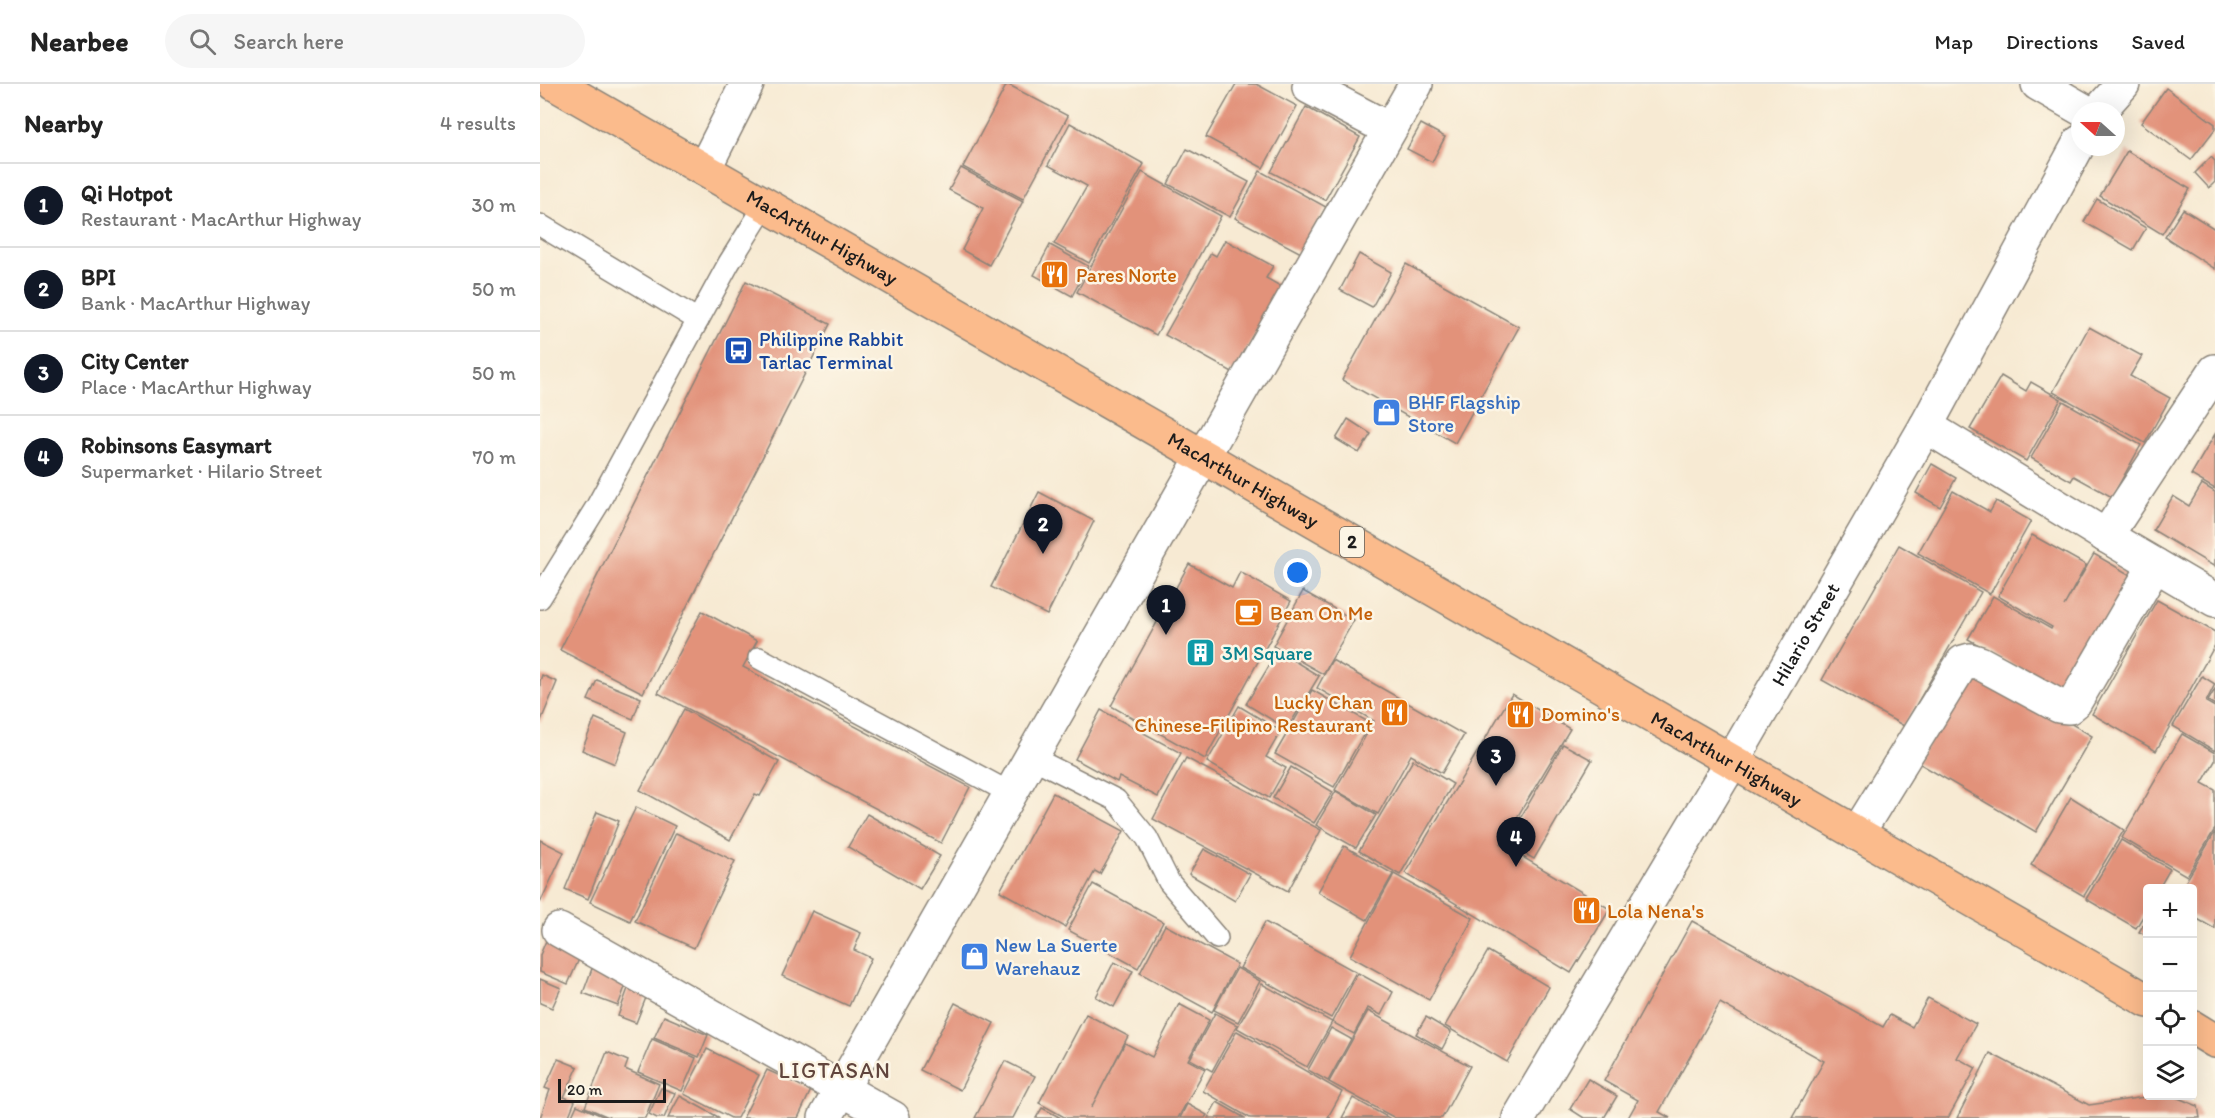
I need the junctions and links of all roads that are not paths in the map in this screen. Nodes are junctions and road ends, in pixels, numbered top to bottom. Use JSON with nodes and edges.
{"nodes":[{"id":1,"x":555,"y":84,"type":"edge"},
{"id":2,"x":747,"y":84,"type":"edge"},
{"id":3,"x":1416,"y":84,"type":"edge"},
{"id":4,"x":2038,"y":84,"type":"edge"},
{"id":5,"x":2123,"y":84,"type":"edge"},
{"id":6,"x":1310,"y":87,"type":"dead end"},
{"id":7,"x":2107,"y":102,"type":"edge"},
{"id":8,"x":2071,"y":103,"type":"edge"},
{"id":9,"x":1389,"y":129,"type":"junction"},
{"id":10,"x":2072,"y":156,"type":"edge"},
{"id":11,"x":704,"y":169,"type":"junction"},
{"id":12,"x":766,"y":204,"type":"junction"},
{"id":13,"x":540,"y":225,"type":"edge"},
{"id":14,"x":698,"y":320,"type":"junction"},
{"id":15,"x":2215,"y":370,"type":"edge"},
{"id":16,"x":1926,"y":426,"type":"junction"},
{"id":17,"x":1203,"y":455,"type":"junction"},
{"id":18,"x":2106,"y":536,"type":"junction"},
{"id":19,"x":2155,"y":565,"type":"junction"},
{"id":20,"x":540,"y":598,"type":"edge"},
{"id":21,"x":2215,"y":600,"type":"edge"},
{"id":22,"x":759,"y":658,"type":"dead end"},
{"id":23,"x":1031,"y":757,"type":"junction"},
{"id":24,"x":1731,"y":763,"type":"junction"},
{"id":25,"x":1010,"y":793,"type":"junction"},
{"id":26,"x":1857,"y":834,"type":"junction"},
{"id":27,"x":559,"y":930,"type":"dead end"},
{"id":28,"x":1217,"y":938,"type":"dead end"},
{"id":29,"x":2143,"y":998,"type":"edge"},
{"id":30,"x":2197,"y":1030,"type":"edge"},
{"id":31,"x":2215,"y":1041,"type":"edge"},
{"id":32,"x":841,"y":1088,"type":"junction"},
{"id":33,"x":825,"y":1118,"type":"edge"},
{"id":34,"x":893,"y":1118,"type":"edge"},
{"id":35,"x":1519,"y":1118,"type":"edge"}],
"edges":[{"from":1,"to":11,"type":"highway","name":"MacArthur Highway","number":"2"},
{"from":2,"to":11,"type":"street"},
{"from":3,"to":9,"type":"street"},
{"from":4,"to":8,"type":"street"},
{"from":5,"to":7,"type":"street"},
{"from":6,"to":9,"type":"street"},
{"from":9,"to":17,"type":"street"},
{"from":10,"to":16,"type":"street","name":"Hilario Street"},
{"from":11,"to":12,"type":"highway","name":"MacArthur Highway","number":"2"},
{"from":12,"to":14,"type":"lane"},
{"from":12,"to":17,"type":"highway","name":"MacArthur Highway","number":"2"},
{"from":13,"to":14,"type":"lane"},
{"from":14,"to":20,"type":"lane"},
{"from":15,"to":18,"type":"street"},
{"from":16,"to":18,"type":"street"},
{"from":16,"to":24,"type":"street","name":"Hilario Street"},
{"from":17,"to":23,"type":"street"},
{"from":17,"to":24,"type":"highway","name":"MacArthur Highway","number":"2"},
{"from":18,"to":19,"type":"street"},
{"from":19,"to":21,"type":"street"},
{"from":19,"to":26,"type":"street"},
{"from":22,"to":25,"type":"lane"},
{"from":23,"to":25,"type":"street"},
{"from":23,"to":28,"type":"lane"},
{"from":24,"to":26,"type":"highway","name":"MacArthur Highway","number":"2"},
{"from":24,"to":35,"type":"street","name":"Hilario Street"},
{"from":25,"to":32,"type":"street"},
{"from":26,"to":29,"type":"highway","name":"MacArthur Highway","number":"2"},
{"from":27,"to":32,"type":"street"},
{"from":30,"to":31,"type":"highway"},
{"from":32,"to":33,"type":"street"},
{"from":32,"to":34,"type":"street"}]}
